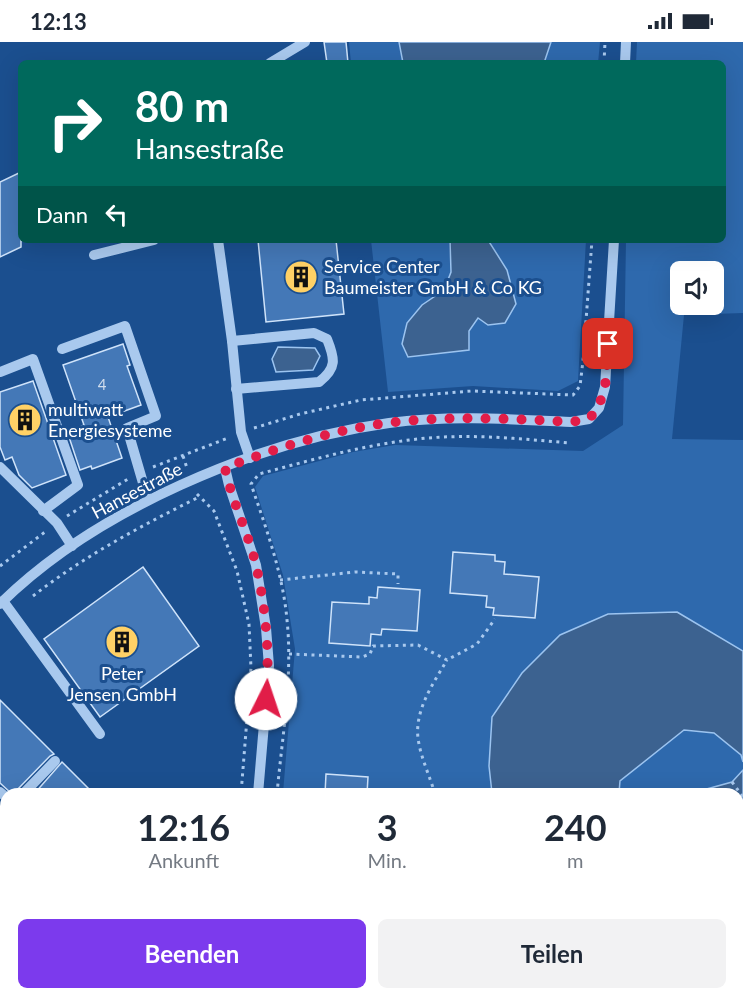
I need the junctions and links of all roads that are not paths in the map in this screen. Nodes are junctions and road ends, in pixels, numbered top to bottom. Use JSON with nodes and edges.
{"nodes":[{"id":1,"x":305,"y":42,"type":"edge"},
{"id":2,"x":626,"y":42,"type":"edge"},
{"id":3,"x":275,"y":60,"type":"edge"},
{"id":4,"x":625,"y":60,"type":"edge"},
{"id":5,"x":142,"y":243,"type":"edge"},
{"id":6,"x":218,"y":243,"type":"edge"},
{"id":7,"x":614,"y":243,"type":"edge"},
{"id":8,"x":94,"y":255,"type":"dead end"},
{"id":9,"x":232,"y":341,"type":"junction"},
{"id":10,"x":62,"y":349,"type":"dead end"},
{"id":11,"x":0,"y":372,"type":"edge"},
{"id":12,"x":236,"y":389,"type":"junction"},
{"id":13,"x":250,"y":458,"type":"junction"},
{"id":14,"x":0,"y":467,"type":"edge"},
{"id":15,"x":225,"y":468,"type":"junction"},
{"id":16,"x":148,"y":500,"type":"junction"},
{"id":17,"x":43,"y":511,"type":"junction"},
{"id":18,"x":72,"y":546,"type":"junction"},
{"id":19,"x":2,"y":603,"type":"edge"},
{"id":20,"x":100,"y":734,"type":"dead end"},
{"id":21,"x":55,"y":761,"type":"dead end"},
{"id":22,"x":29,"y":788,"type":"edge"},
{"id":23,"x":259,"y":788,"type":"edge"}],
"edges":[{"from":1,"to":3,"type":"street"},
{"from":2,"to":4,"type":"street"},
{"from":5,"to":8,"type":"street"},
{"from":6,"to":9,"type":"street"},
{"from":7,"to":13,"type":"street","name":"Hansestraße"},
{"from":9,"to":12,"type":"street"},
{"from":9,"to":12,"type":"street"},
{"from":10,"to":16,"type":"street"},
{"from":11,"to":17,"type":"street"},
{"from":12,"to":13,"type":"street"},
{"from":13,"to":15,"type":"street","name":"Hansestraße"},
{"from":14,"to":17,"type":"street"},
{"from":15,"to":16,"type":"street","name":"Hansestraße"},
{"from":15,"to":23,"type":"street"},
{"from":16,"to":18,"type":"street","name":"Hansestraße"},
{"from":17,"to":18,"type":"street"},
{"from":18,"to":19,"type":"street","name":"Hansestraße"},
{"from":19,"to":20,"type":"street"},
{"from":21,"to":22,"type":"street"}]}
